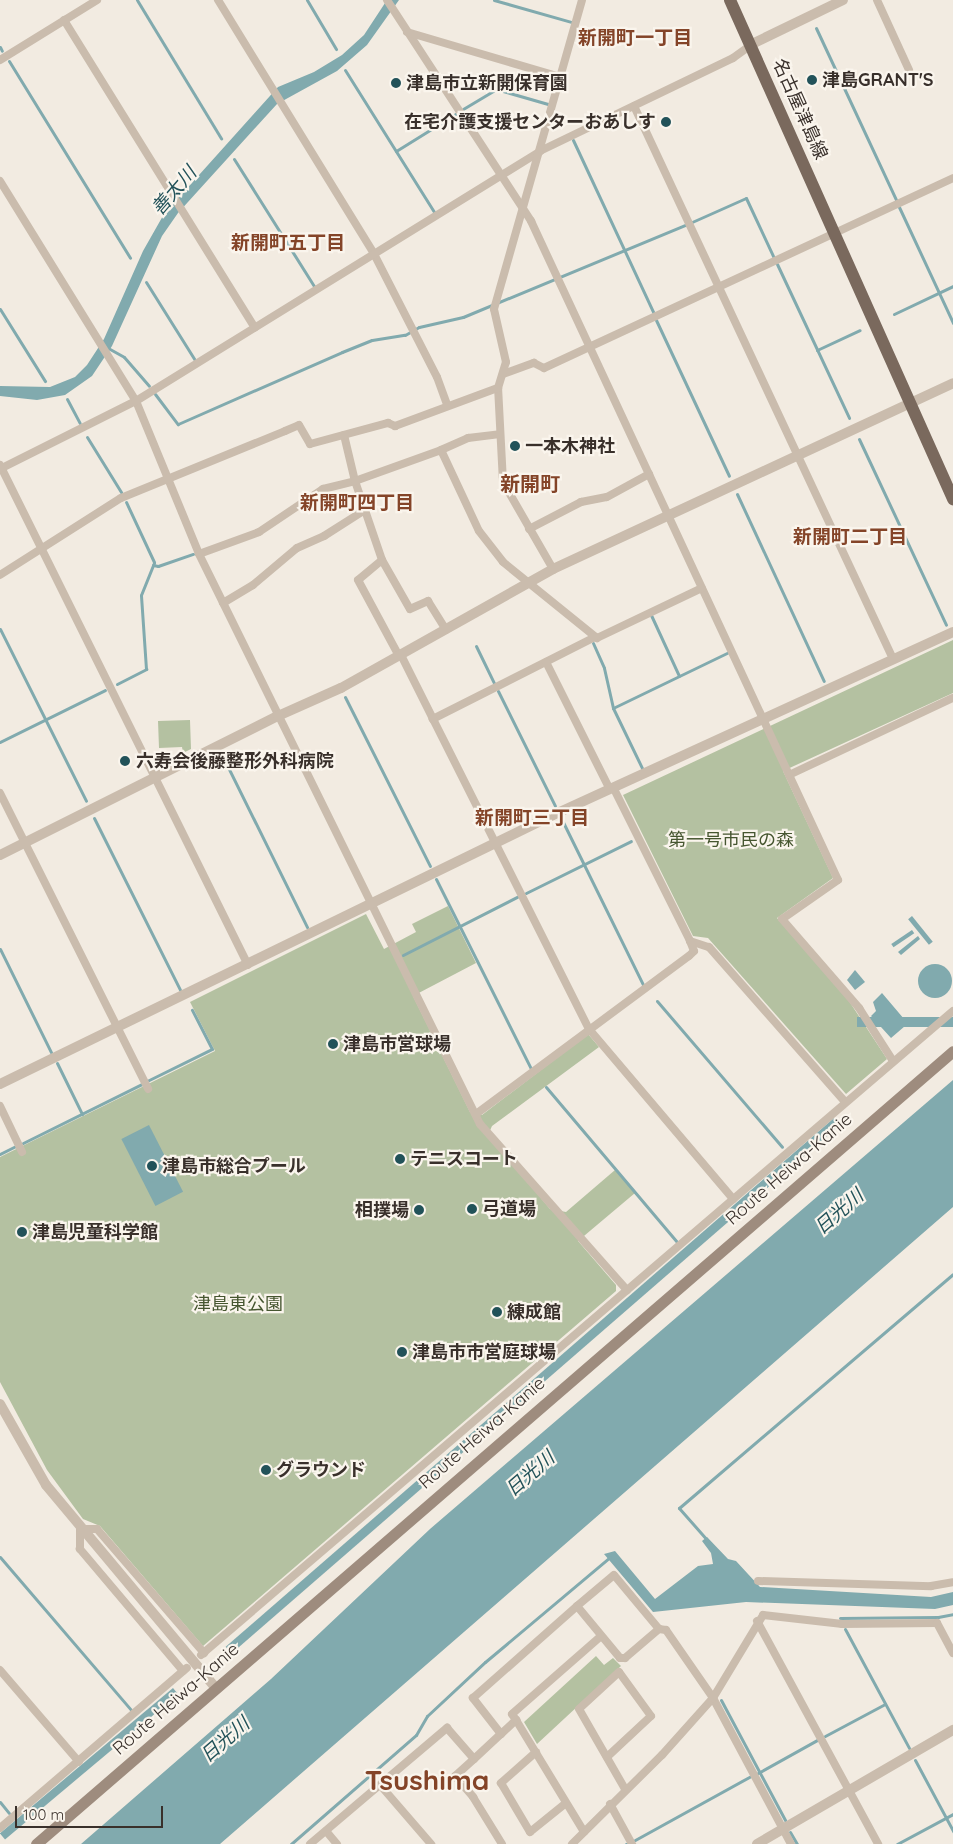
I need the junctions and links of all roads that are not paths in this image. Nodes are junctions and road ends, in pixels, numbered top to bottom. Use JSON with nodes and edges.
{"nodes":[{"id":1,"x":97,"y":0,"type":"edge"},
{"id":2,"x":218,"y":0,"type":"edge"},
{"id":3,"x":387,"y":0,"type":"edge"},
{"id":4,"x":582,"y":0,"type":"edge"},
{"id":5,"x":730,"y":0,"type":"edge"},
{"id":6,"x":843,"y":0,"type":"edge"},
{"id":7,"x":877,"y":0,"type":"edge"},
{"id":8,"x":64,"y":20,"type":"junction"},
{"id":9,"x":407,"y":32,"type":"junction"},
{"id":10,"x":752,"y":44,"type":"junction"},
{"id":11,"x":0,"y":60,"type":"edge"},
{"id":12,"x":909,"y":70,"type":"dead end"},
{"id":13,"x":560,"y":76,"type":"junction"},
{"id":14,"x":634,"y":106,"type":"junction"},
{"id":15,"x":540,"y":151,"type":"junction"},
{"id":16,"x":503,"y":174,"type":"junction"},
{"id":17,"x":953,"y":178,"type":"edge"},
{"id":18,"x":0,"y":181,"type":"edge"},
{"id":19,"x":523,"y":207,"type":"junction"},
{"id":20,"x":835,"y":233,"type":"junction"},
{"id":21,"x":374,"y":254,"type":"junction"},
{"id":22,"x":718,"y":288,"type":"junction"},
{"id":23,"x":256,"y":328,"type":"junction"},
{"id":24,"x":590,"y":347,"type":"junction"},
{"id":25,"x":503,"y":374,"type":"junction"},
{"id":26,"x":953,"y":383,"type":"edge"},
{"id":27,"x":498,"y":388,"type":"junction"},
{"id":28,"x":136,"y":402,"type":"junction"},
{"id":29,"x":909,"y":404,"type":"junction"},
{"id":30,"x":448,"y":405,"type":"junction"},
{"id":31,"x":344,"y":434,"type":"junction"},
{"id":32,"x":500,"y":434,"type":"junction"},
{"id":33,"x":441,"y":450,"type":"junction"},
{"id":34,"x":796,"y":456,"type":"junction"},
{"id":35,"x":1,"y":468,"type":"edge"},
{"id":36,"x":649,"y":474,"type":"junction"},
{"id":37,"x":166,"y":477,"type":"junction"},
{"id":38,"x":354,"y":482,"type":"junction"},
{"id":39,"x":953,"y":499,"type":"edge"},
{"id":40,"x":365,"y":510,"type":"junction"},
{"id":41,"x":668,"y":515,"type":"junction"},
{"id":42,"x":528,"y":529,"type":"junction"},
{"id":43,"x":42,"y":549,"type":"junction"},
{"id":44,"x":199,"y":554,"type":"junction"},
{"id":45,"x":382,"y":560,"type":"junction"},
{"id":46,"x":552,"y":569,"type":"junction"},
{"id":47,"x":0,"y":575,"type":"edge"},
{"id":48,"x":528,"y":583,"type":"junction"},
{"id":49,"x":702,"y":588,"type":"junction"},
{"id":50,"x":223,"y":603,"type":"junction"},
{"id":51,"x":446,"y":630,"type":"junction"},
{"id":52,"x":953,"y":632,"type":"edge"},
{"id":53,"x":595,"y":637,"type":"junction"},
{"id":54,"x":400,"y":656,"type":"junction"},
{"id":55,"x":893,"y":660,"type":"junction"},
{"id":56,"x":546,"y":662,"type":"junction"},
{"id":57,"x":953,"y":698,"type":"edge"},
{"id":58,"x":278,"y":716,"type":"junction"},
{"id":59,"x":762,"y":717,"type":"junction"},
{"id":60,"x":433,"y":719,"type":"junction"},
{"id":61,"x":789,"y":775,"type":"junction"},
{"id":62,"x":155,"y":777,"type":"junction"},
{"id":63,"x":611,"y":788,"type":"junction"},
{"id":64,"x":0,"y":793,"type":"edge"},
{"id":65,"x":496,"y":842,"type":"junction"},
{"id":66,"x":24,"y":843,"type":"junction"},
{"id":67,"x":0,"y":855,"type":"edge"},
{"id":68,"x":371,"y":903,"type":"junction"},
{"id":69,"x":690,"y":941,"type":"junction"},
{"id":70,"x":248,"y":965,"type":"junction"},
{"id":71,"x":953,"y":1011,"type":"edge"},
{"id":72,"x":117,"y":1028,"type":"junction"},
{"id":73,"x":589,"y":1029,"type":"junction"},
{"id":74,"x":953,"y":1051,"type":"edge"},
{"id":75,"x":893,"y":1061,"type":"junction"},
{"id":76,"x":0,"y":1084,"type":"edge"},
{"id":77,"x":148,"y":1090,"type":"dead end"},
{"id":78,"x":845,"y":1102,"type":"junction"},
{"id":79,"x":0,"y":1106,"type":"edge"},
{"id":80,"x":476,"y":1114,"type":"junction"},
{"id":81,"x":22,"y":1152,"type":"dead end"},
{"id":82,"x":732,"y":1199,"type":"junction"},
{"id":83,"x":627,"y":1290,"type":"junction"},
{"id":84,"x":0,"y":1404,"type":"edge"},
{"id":85,"x":80,"y":1529,"type":"junction"},
{"id":86,"x":758,"y":1581,"type":"dead end"},
{"id":87,"x":953,"y":1582,"type":"edge"},
{"id":88,"x":578,"y":1606,"type":"junction"},
{"id":89,"x":757,"y":1621,"type":"junction"},
{"id":90,"x":659,"y":1629,"type":"junction"},
{"id":91,"x":601,"y":1636,"type":"junction"},
{"id":92,"x":953,"y":1653,"type":"edge"},
{"id":93,"x":0,"y":1670,"type":"edge"},
{"id":94,"x":215,"y":1687,"type":"junction"},
{"id":95,"x":713,"y":1698,"type":"junction"},
{"id":96,"x":516,"y":1720,"type":"junction"},
{"id":97,"x":953,"y":1730,"type":"edge"},
{"id":98,"x":501,"y":1734,"type":"junction"},
{"id":99,"x":536,"y":1752,"type":"junction"},
{"id":100,"x":607,"y":1757,"type":"junction"},
{"id":101,"x":474,"y":1759,"type":"junction"},
{"id":102,"x":79,"y":1762,"type":"junction"},
{"id":103,"x":381,"y":1786,"type":"junction"},
{"id":104,"x":625,"y":1789,"type":"junction"},
{"id":105,"x":849,"y":1790,"type":"junction"},
{"id":106,"x":566,"y":1803,"type":"junction"},
{"id":107,"x":610,"y":1804,"type":"junction"},
{"id":108,"x":0,"y":1828,"type":"edge"},
{"id":109,"x":783,"y":1829,"type":"junction"},
{"id":110,"x":326,"y":1830,"type":"junction"},
{"id":111,"x":584,"y":1832,"type":"junction"},
{"id":112,"x":36,"y":1844,"type":"edge"},
{"id":113,"x":310,"y":1844,"type":"edge"},
{"id":114,"x":337,"y":1844,"type":"edge"},
{"id":115,"x":431,"y":1844,"type":"edge"},
{"id":116,"x":502,"y":1844,"type":"edge"},
{"id":117,"x":572,"y":1844,"type":"edge"},
{"id":118,"x":632,"y":1844,"type":"edge"},
{"id":119,"x":757,"y":1844,"type":"edge"},
{"id":120,"x":792,"y":1844,"type":"edge"},
{"id":121,"x":878,"y":1844,"type":"edge"}],
"edges":[{"from":1,"to":8,"type":"street"},
{"from":2,"to":21,"type":"street"},
{"from":3,"to":9,"type":"street"},
{"from":4,"to":13,"type":"street"},
{"from":5,"to":10,"type":"main road","name":"名古屋津島線"},
{"from":6,"to":10,"type":"street"},
{"from":7,"to":12,"type":"street"},
{"from":8,"to":11,"type":"street"},
{"from":8,"to":23,"type":"street"},
{"from":9,"to":13,"type":"street"},
{"from":9,"to":16,"type":"street"},
{"from":10,"to":14,"type":"street"},
{"from":10,"to":20,"type":"main road","name":"名古屋津島線"},
{"from":13,"to":15,"type":"street"},
{"from":14,"to":15,"type":"street"},
{"from":14,"to":22,"type":"street"},
{"from":15,"to":16,"type":"street"},
{"from":15,"to":19,"type":"street"},
{"from":16,"to":19,"type":"street"},
{"from":16,"to":21,"type":"street"},
{"from":17,"to":20,"type":"street"},
{"from":18,"to":28,"type":"street"},
{"from":19,"to":24,"type":"street"},
{"from":19,"to":25,"type":"street"},
{"from":20,"to":22,"type":"street"},
{"from":20,"to":29,"type":"main road","name":"名古屋津島線"},
{"from":21,"to":23,"type":"street"},
{"from":21,"to":30,"type":"street"},
{"from":22,"to":24,"type":"street"},
{"from":22,"to":34,"type":"street"},
{"from":23,"to":28,"type":"street"},
{"from":24,"to":25,"type":"street"},
{"from":24,"to":36,"type":"street"},
{"from":25,"to":27,"type":"street"},
{"from":26,"to":29,"type":"street"},
{"from":27,"to":30,"type":"street"},
{"from":27,"to":32,"type":"street"},
{"from":28,"to":35,"type":"street"},
{"from":28,"to":37,"type":"street"},
{"from":29,"to":34,"type":"street"},
{"from":29,"to":39,"type":"main road","name":"名古屋津島線"},
{"from":30,"to":31,"type":"street"},
{"from":31,"to":37,"type":"street"},
{"from":31,"to":38,"type":"street"},
{"from":32,"to":33,"type":"street"},
{"from":32,"to":42,"type":"street"},
{"from":33,"to":38,"type":"street"},
{"from":33,"to":48,"type":"street"},
{"from":34,"to":41,"type":"street"},
{"from":34,"to":55,"type":"street"},
{"from":35,"to":43,"type":"street"},
{"from":36,"to":41,"type":"street"},
{"from":36,"to":42,"type":"street"},
{"from":37,"to":43,"type":"street"},
{"from":37,"to":44,"type":"street"},
{"from":38,"to":40,"type":"street"},
{"from":38,"to":44,"type":"street"},
{"from":40,"to":45,"type":"street"},
{"from":40,"to":50,"type":"street"},
{"from":41,"to":46,"type":"street"},
{"from":41,"to":49,"type":"street"},
{"from":42,"to":46,"type":"street"},
{"from":43,"to":47,"type":"street"},
{"from":43,"to":62,"type":"street"},
{"from":44,"to":50,"type":"street"},
{"from":45,"to":51,"type":"street"},
{"from":45,"to":54,"type":"street"},
{"from":46,"to":48,"type":"street"},
{"from":48,"to":51,"type":"street"},
{"from":48,"to":53,"type":"street"},
{"from":49,"to":53,"type":"street"},
{"from":49,"to":59,"type":"street"},
{"from":50,"to":58,"type":"street"},
{"from":51,"to":54,"type":"street"},
{"from":52,"to":55,"type":"street"},
{"from":53,"to":56,"type":"street"},
{"from":54,"to":58,"type":"street"},
{"from":54,"to":60,"type":"street"},
{"from":55,"to":59,"type":"street"},
{"from":56,"to":60,"type":"street"},
{"from":56,"to":63,"type":"street"},
{"from":57,"to":61,"type":"street"},
{"from":58,"to":62,"type":"street"},
{"from":58,"to":68,"type":"street"},
{"from":59,"to":61,"type":"street"},
{"from":59,"to":63,"type":"street"},
{"from":60,"to":65,"type":"street"},
{"from":61,"to":75,"type":"street"},
{"from":62,"to":66,"type":"street"},
{"from":62,"to":70,"type":"street"},
{"from":63,"to":65,"type":"street"},
{"from":63,"to":69,"type":"street"},
{"from":64,"to":66,"type":"street"},
{"from":65,"to":68,"type":"street"},
{"from":65,"to":73,"type":"street"},
{"from":66,"to":67,"type":"street"},
{"from":66,"to":72,"type":"street"},
{"from":68,"to":70,"type":"street"},
{"from":68,"to":80,"type":"street"},
{"from":69,"to":73,"type":"street"},
{"from":69,"to":78,"type":"street"},
{"from":70,"to":72,"type":"street"},
{"from":71,"to":75,"type":"street"},
{"from":72,"to":76,"type":"street"},
{"from":72,"to":77,"type":"street"},
{"from":73,"to":80,"type":"street"},
{"from":73,"to":82,"type":"street"},
{"from":74,"to":94,"type":"main road","name":"Route Heiwa-Kanie"},
{"from":75,"to":78,"type":"street"},
{"from":78,"to":82,"type":"street"},
{"from":79,"to":81,"type":"street"},
{"from":80,"to":83,"type":"street"},
{"from":82,"to":83,"type":"street"},
{"from":83,"to":85,"type":"street"},
{"from":84,"to":85,"type":"street"},
{"from":85,"to":94,"type":"street"},
{"from":85,"to":102,"type":"street"},
{"from":86,"to":87,"type":"street"},
{"from":88,"to":90,"type":"street"},
{"from":88,"to":91,"type":"street"},
{"from":88,"to":98,"type":"street"},
{"from":89,"to":92,"type":"street"},
{"from":89,"to":95,"type":"street"},
{"from":89,"to":105,"type":"street"},
{"from":90,"to":91,"type":"street"},
{"from":90,"to":95,"type":"street"},
{"from":91,"to":96,"type":"street"},
{"from":93,"to":102,"type":"street"},
{"from":94,"to":112,"type":"main road","name":"Route Heiwa-Kanie"},
{"from":95,"to":104,"type":"street"},
{"from":95,"to":109,"type":"street"},
{"from":96,"to":98,"type":"street"},
{"from":96,"to":99,"type":"street"},
{"from":97,"to":105,"type":"street"},
{"from":98,"to":101,"type":"street"},
{"from":99,"to":106,"type":"street"},
{"from":99,"to":106,"type":"street"},
{"from":100,"to":100,"type":"street"},
{"from":100,"to":104,"type":"street"},
{"from":101,"to":103,"type":"street"},
{"from":101,"to":116,"type":"street"},
{"from":102,"to":108,"type":"street"},
{"from":103,"to":110,"type":"street"},
{"from":103,"to":115,"type":"street"},
{"from":104,"to":107,"type":"street"},
{"from":105,"to":109,"type":"street"},
{"from":105,"to":121,"type":"street"},
{"from":106,"to":111,"type":"street"},
{"from":107,"to":111,"type":"street"},
{"from":107,"to":118,"type":"street"},
{"from":109,"to":119,"type":"street"},
{"from":109,"to":120,"type":"street"},
{"from":110,"to":113,"type":"street"},
{"from":110,"to":114,"type":"street"},
{"from":111,"to":117,"type":"street"}]}
